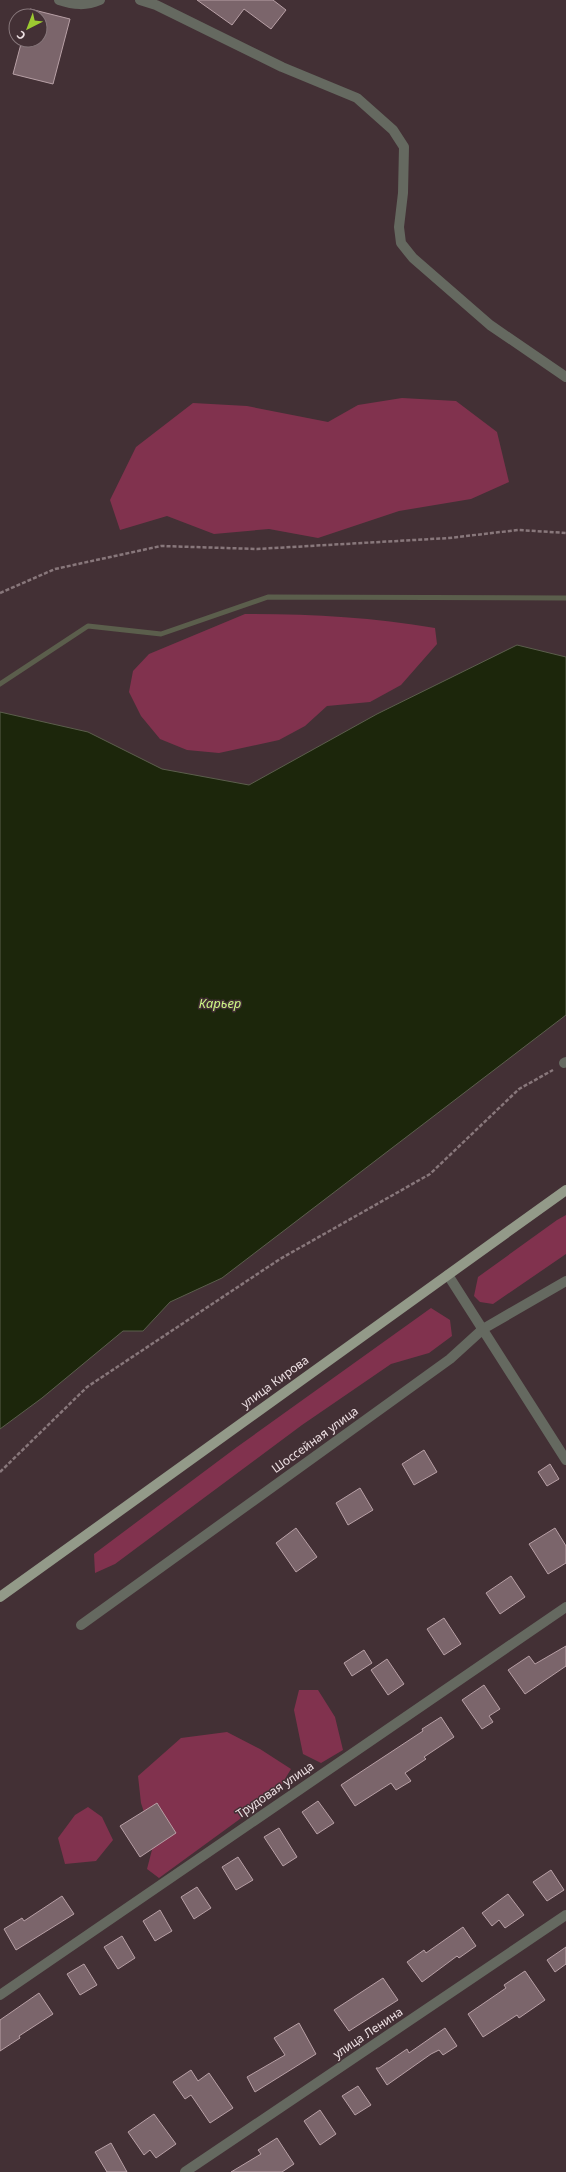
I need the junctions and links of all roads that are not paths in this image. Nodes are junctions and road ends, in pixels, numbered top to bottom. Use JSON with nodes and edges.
{"nodes":[{"id":1,"x":60,"y":0,"type":"edge"},
{"id":2,"x":100,"y":0,"type":"edge"},
{"id":3,"x":140,"y":0,"type":"edge"},
{"id":4,"x":566,"y":377,"type":"edge"},
{"id":5,"x":566,"y":1190,"type":"edge"},
{"id":6,"x":448,"y":1274,"type":"junction"},
{"id":7,"x":566,"y":1281,"type":"edge"},
{"id":8,"x":483,"y":1329,"type":"junction"},
{"id":9,"x":566,"y":1460,"type":"edge"},
{"id":10,"x":0,"y":1597,"type":"edge"},
{"id":11,"x":566,"y":1607,"type":"edge"},
{"id":12,"x":81,"y":1624,"type":"dead end"},
{"id":13,"x":566,"y":1915,"type":"edge"},
{"id":14,"x":0,"y":1995,"type":"edge"},
{"id":15,"x":185,"y":2172,"type":"edge"}],
"edges":[{"from":1,"to":2,"type":"street"},
{"from":3,"to":4,"type":"street"},
{"from":5,"to":6,"type":"main road","name":"улица Кирова"},
{"from":6,"to":8,"type":"street"},
{"from":6,"to":10,"type":"main road","name":"улица Кирова"},
{"from":7,"to":8,"type":"street","name":"Шоссейная улица"},
{"from":8,"to":9,"type":"street"},
{"from":8,"to":12,"type":"street","name":"Шоссейная улица"},
{"from":11,"to":14,"type":"street","name":"Трудовая улица"},
{"from":13,"to":15,"type":"street","name":"улица Ленина"}]}
